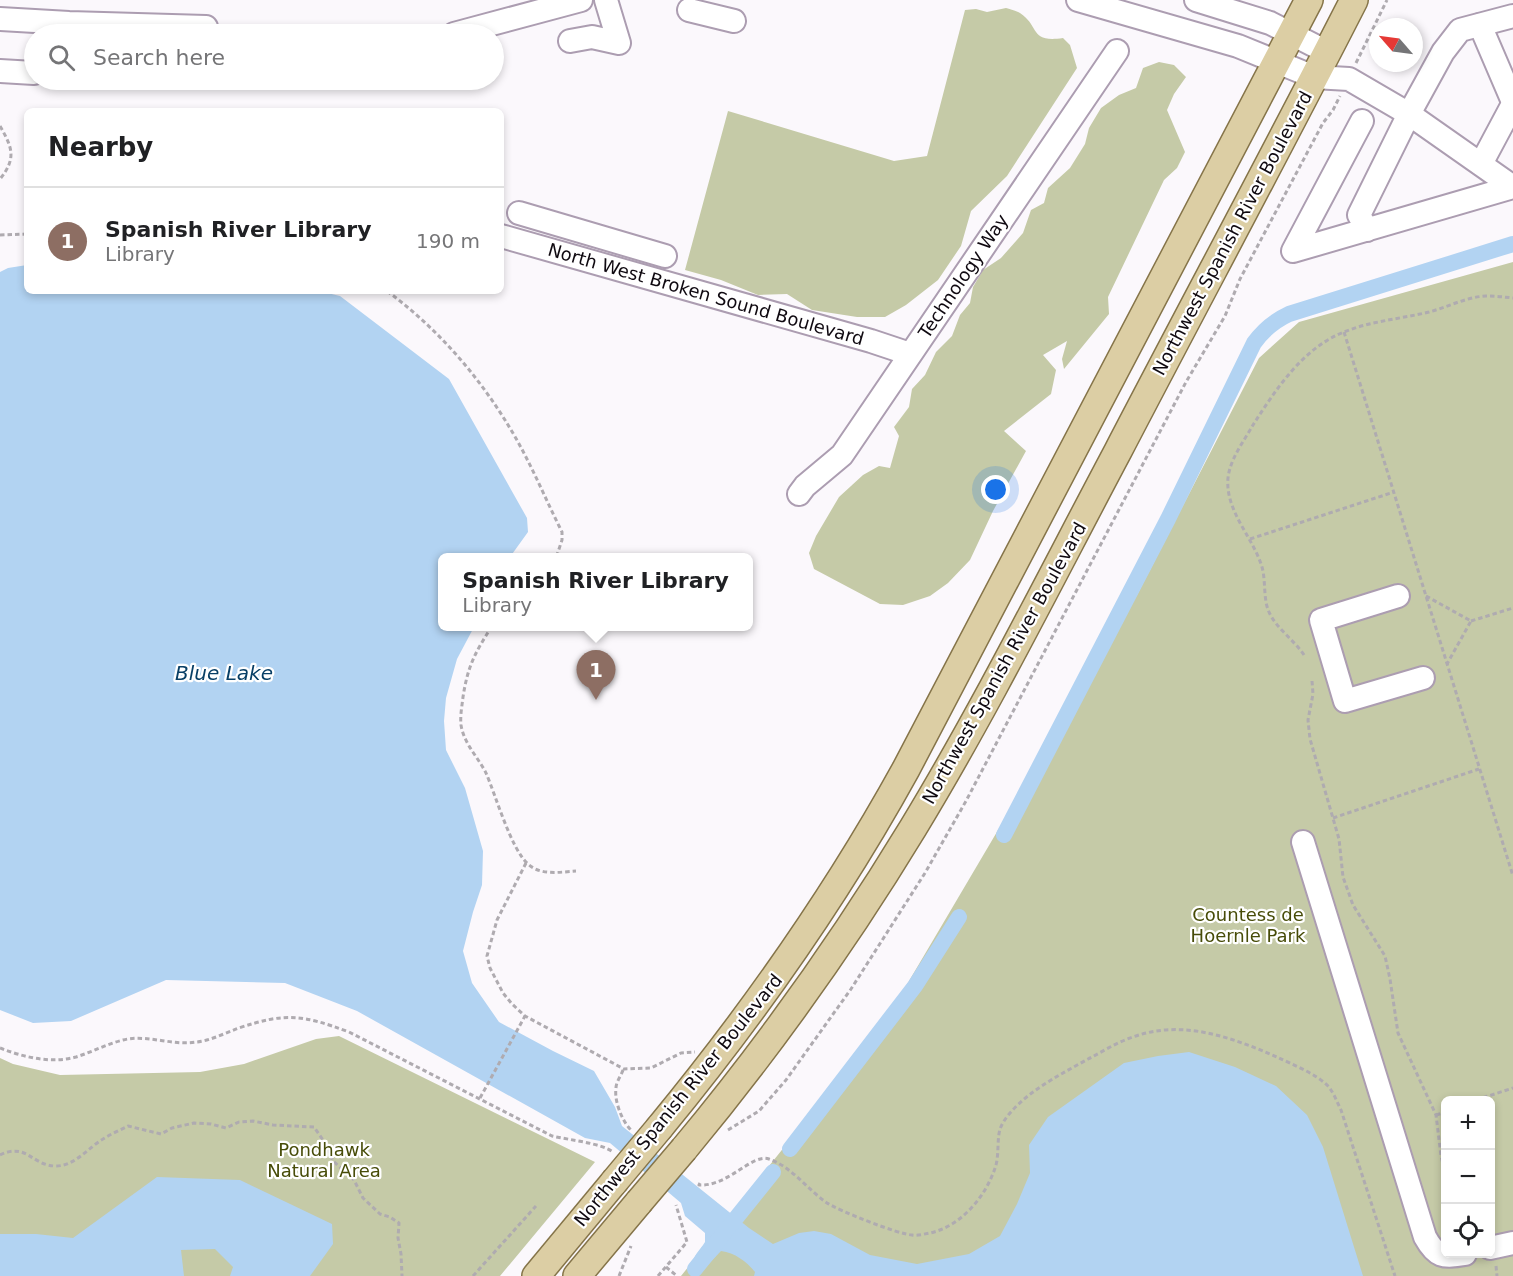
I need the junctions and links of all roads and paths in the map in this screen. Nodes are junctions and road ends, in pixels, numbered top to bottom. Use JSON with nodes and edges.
{"nodes":[{"id":1,"x":581,"y":0,"type":"edge"},
{"id":2,"x":606,"y":0,"type":"edge"},
{"id":3,"x":1078,"y":0,"type":"edge"},
{"id":4,"x":1196,"y":0,"type":"edge"},
{"id":5,"x":1310,"y":0,"type":"edge"},
{"id":6,"x":1354,"y":0,"type":"edge"},
{"id":7,"x":1387,"y":0,"type":"edge"},
{"id":8,"x":689,"y":10,"type":"dead end"},
{"id":9,"x":1513,"y":16,"type":"edge"},
{"id":10,"x":0,"y":19,"type":"edge"},
{"id":11,"x":734,"y":21,"type":"dead end"},
{"id":12,"x":34,"y":24,"type":"edge"},
{"id":13,"x":491,"y":24,"type":"edge"},
{"id":14,"x":1480,"y":25,"type":"junction"},
{"id":15,"x":1292,"y":33,"type":"junction"},
{"id":16,"x":570,"y":40,"type":"dead end"},
{"id":17,"x":1117,"y":51,"type":"dead end"},
{"id":18,"x":1327,"y":52,"type":"junction"},
{"id":19,"x":1278,"y":61,"type":"junction"},
{"id":20,"x":0,"y":71,"type":"edge"},
{"id":21,"x":24,"y":72,"type":"edge"},
{"id":22,"x":1314,"y":77,"type":"junction"},
{"id":23,"x":1349,"y":79,"type":"junction"},
{"id":24,"x":1513,"y":103,"type":"edge"},
{"id":25,"x":1410,"y":114,"type":"junction"},
{"id":26,"x":1362,"y":121,"type":"dead end"},
{"id":27,"x":0,"y":126,"type":"edge"},
{"id":28,"x":1481,"y":164,"type":"junction"},
{"id":29,"x":0,"y":179,"type":"edge"},
{"id":30,"x":1513,"y":187,"type":"edge"},
{"id":31,"x":1367,"y":230,"type":"junction"},
{"id":32,"x":24,"y":234,"type":"edge"},
{"id":33,"x":0,"y":235,"type":"edge"},
{"id":34,"x":504,"y":237,"type":"edge"},
{"id":35,"x":524,"y":243,"type":"junction"},
{"id":36,"x":665,"y":256,"type":"dead end"},
{"id":37,"x":391,"y":294,"type":"edge"},
{"id":38,"x":1513,"y":298,"type":"edge"},
{"id":39,"x":1344,"y":332,"type":"junction"},
{"id":40,"x":910,"y":354,"type":"junction"},
{"id":41,"x":1394,"y":492,"type":"junction"},
{"id":42,"x":799,"y":494,"type":"dead end"},
{"id":43,"x":1250,"y":539,"type":"junction"},
{"id":44,"x":558,"y":553,"type":"edge"},
{"id":45,"x":1398,"y":596,"type":"dead end"},
{"id":46,"x":1426,"y":596,"type":"junction"},
{"id":47,"x":1513,"y":608,"type":"edge"},
{"id":48,"x":1471,"y":621,"type":"junction"},
{"id":49,"x":490,"y":631,"type":"edge"},
{"id":50,"x":1304,"y":654,"type":"dead end"},
{"id":51,"x":1447,"y":664,"type":"junction"},
{"id":52,"x":1423,"y":678,"type":"dead end"},
{"id":53,"x":1312,"y":681,"type":"dead end"},
{"id":54,"x":1480,"y":769,"type":"junction"},
{"id":55,"x":879,"y":818,"type":"junction"},
{"id":56,"x":1333,"y":818,"type":"junction"},
{"id":57,"x":908,"y":836,"type":"junction"},
{"id":58,"x":1303,"y":842,"type":"dead end"},
{"id":59,"x":526,"y":863,"type":"junction"},
{"id":60,"x":576,"y":871,"type":"dead end"},
{"id":61,"x":1513,"y":876,"type":"edge"},
{"id":62,"x":525,"y":1016,"type":"junction"},
{"id":63,"x":0,"y":1048,"type":"edge"},
{"id":64,"x":701,"y":1053,"type":"dead end"},
{"id":65,"x":624,"y":1070,"type":"junction"},
{"id":66,"x":1513,"y":1089,"type":"edge"},
{"id":67,"x":1491,"y":1096,"type":"edge"},
{"id":68,"x":480,"y":1098,"type":"junction"},
{"id":69,"x":1441,"y":1114,"type":"edge"},
{"id":70,"x":1436,"y":1115,"type":"junction"},
{"id":71,"x":632,"y":1131,"type":"dead end"},
{"id":72,"x":724,"y":1133,"type":"dead end"},
{"id":73,"x":614,"y":1153,"type":"dead end"},
{"id":74,"x":0,"y":1155,"type":"edge"},
{"id":75,"x":1441,"y":1156,"type":"edge"},
{"id":76,"x":700,"y":1183,"type":"dead end"},
{"id":77,"x":676,"y":1205,"type":"dead end"},
{"id":78,"x":536,"y":1206,"type":"dead end"},
{"id":79,"x":1513,"y":1243,"type":"edge"},
{"id":80,"x":632,"y":1244,"type":"dead end"},
{"id":81,"x":1495,"y":1247,"type":"edge"},
{"id":82,"x":1441,"y":1255,"type":"edge"},
{"id":83,"x":666,"y":1267,"type":"junction"},
{"id":84,"x":402,"y":1276,"type":"edge"},
{"id":85,"x":473,"y":1276,"type":"edge"},
{"id":86,"x":536,"y":1276,"type":"edge"},
{"id":87,"x":577,"y":1276,"type":"edge"},
{"id":88,"x":620,"y":1276,"type":"edge"},
{"id":89,"x":658,"y":1276,"type":"edge"},
{"id":90,"x":677,"y":1276,"type":"edge"},
{"id":91,"x":1395,"y":1276,"type":"edge"}],
"edges":[{"from":1,"to":13,"type":"street"},
{"from":2,"to":16,"type":"street"},
{"from":3,"to":19,"type":"street"},
{"from":4,"to":15,"type":"street"},
{"from":5,"to":15,"type":"main road","name":"Northwest Spanish River Boulevard"},
{"from":6,"to":18,"type":"main road","name":"Northwest Spanish River Boulevard"},
{"from":7,"to":23,"type":"path"},
{"from":8,"to":11,"type":"street"},
{"from":9,"to":14,"type":"street"},
{"from":10,"to":12,"type":"street"},
{"from":14,"to":24,"type":"street"},
{"from":14,"to":25,"type":"street"},
{"from":15,"to":18,"type":"street"},
{"from":15,"to":19,"type":"main road","name":"Northwest Spanish River Boulevard"},
{"from":17,"to":40,"type":"street","name":"Technology Way"},
{"from":18,"to":22,"type":"main road","name":"Northwest Spanish River Boulevard"},
{"from":19,"to":22,"type":"street"},
{"from":19,"to":55,"type":"main road","name":"Northwest Spanish River Boulevard"},
{"from":20,"to":21,"type":"street"},
{"from":22,"to":23,"type":"street"},
{"from":22,"to":57,"type":"main road","name":"Northwest Spanish River Boulevard"},
{"from":23,"to":25,"type":"street"},
{"from":23,"to":72,"type":"path"},
{"from":24,"to":28,"type":"street"},
{"from":25,"to":28,"type":"street"},
{"from":25,"to":31,"type":"street"},
{"from":26,"to":31,"type":"street"},
{"from":27,"to":29,"type":"path"},
{"from":28,"to":30,"type":"street"},
{"from":30,"to":31,"type":"street"},
{"from":32,"to":33,"type":"path"},
{"from":34,"to":35,"type":"street","name":"North West Broken Sound Boulevard"},
{"from":35,"to":36,"type":"street"},
{"from":35,"to":40,"type":"street","name":"North West Broken Sound Boulevard"},
{"from":37,"to":44,"type":"path"},
{"from":38,"to":39,"type":"path"},
{"from":39,"to":41,"type":"path"},
{"from":39,"to":43,"type":"path"},
{"from":40,"to":42,"type":"street","name":"Technology Way"},
{"from":41,"to":43,"type":"path"},
{"from":41,"to":46,"type":"path"},
{"from":43,"to":50,"type":"path"},
{"from":45,"to":52,"type":"street"},
{"from":46,"to":48,"type":"path"},
{"from":46,"to":51,"type":"path"},
{"from":47,"to":48,"type":"path"},
{"from":48,"to":51,"type":"path"},
{"from":49,"to":59,"type":"path"},
{"from":51,"to":54,"type":"path"},
{"from":53,"to":56,"type":"path"},
{"from":54,"to":56,"type":"path"},
{"from":54,"to":61,"type":"path"},
{"from":55,"to":57,"type":"main road"},
{"from":55,"to":86,"type":"main road","name":"Northwest Spanish River Boulevard","bridge":true},
{"from":56,"to":70,"type":"path"},
{"from":57,"to":87,"type":"main road","name":"Northwest Spanish River Boulevard","bridge":true},
{"from":58,"to":82,"type":"street"},
{"from":59,"to":60,"type":"path"},
{"from":59,"to":62,"type":"path"},
{"from":62,"to":65,"type":"path"},
{"from":62,"to":68,"type":"path"},
{"from":63,"to":68,"type":"path"},
{"from":64,"to":65,"type":"path"},
{"from":65,"to":71,"type":"path"},
{"from":66,"to":67,"type":"path"},
{"from":68,"to":73,"type":"path"},
{"from":69,"to":70,"type":"path"},
{"from":70,"to":75,"type":"path"},
{"from":74,"to":84,"type":"path"},
{"from":76,"to":91,"type":"path"},
{"from":77,"to":83,"type":"path"},
{"from":78,"to":85,"type":"path"},
{"from":79,"to":81,"type":"street"},
{"from":80,"to":88,"type":"path"},
{"from":83,"to":89,"type":"path"},
{"from":83,"to":90,"type":"path"}]}
